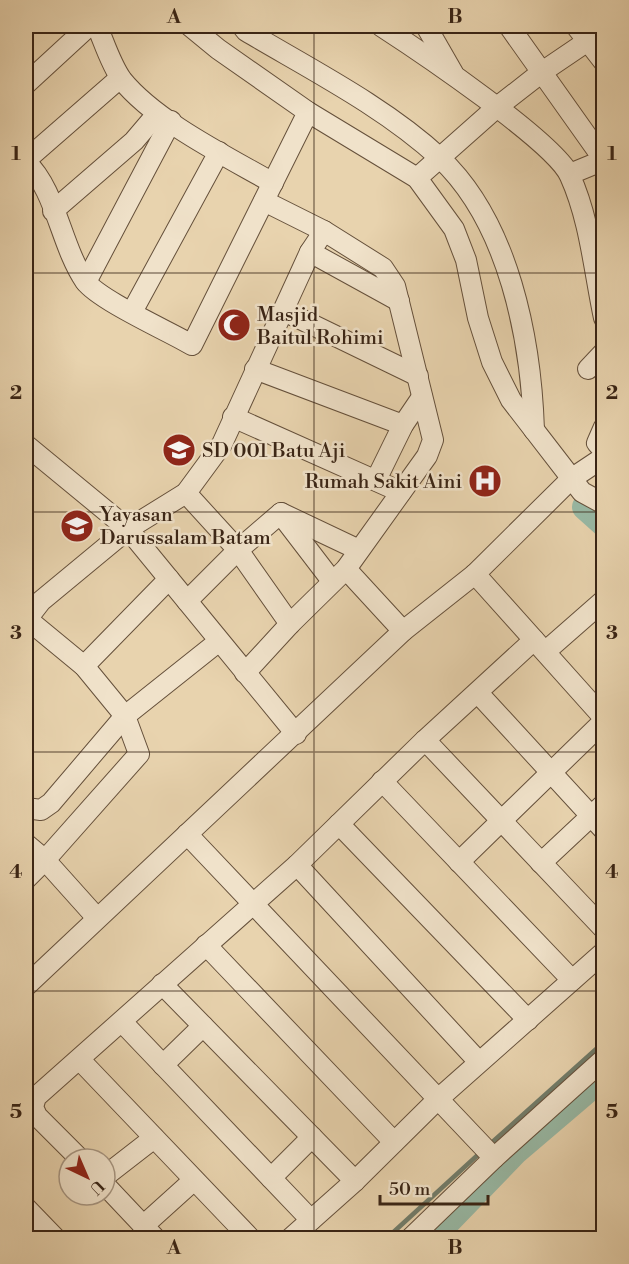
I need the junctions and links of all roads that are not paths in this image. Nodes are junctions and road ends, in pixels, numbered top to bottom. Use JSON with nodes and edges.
{"nodes":[{"id":1,"x":89,"y":26,"type":"edge"},
{"id":2,"x":97,"y":26,"type":"edge"},
{"id":3,"x":190,"y":26,"type":"edge"},
{"id":4,"x":413,"y":26,"type":"edge"},
{"id":5,"x":426,"y":26,"type":"edge"},
{"id":6,"x":509,"y":26,"type":"edge"},
{"id":7,"x":576,"y":26,"type":"edge"},
{"id":8,"x":248,"y":27,"type":"edge"},
{"id":9,"x":388,"y":30,"type":"edge"},
{"id":10,"x":596,"y":36,"type":"edge"},
{"id":11,"x":603,"y":62,"type":"edge"},
{"id":12,"x":542,"y":72,"type":"junction"},
{"id":13,"x":120,"y":78,"type":"junction"},
{"id":14,"x":458,"y":81,"type":"junction"},
{"id":15,"x":26,"y":84,"type":"edge"},
{"id":16,"x":496,"y":108,"type":"junction"},
{"id":17,"x":308,"y":112,"type":"junction"},
{"id":18,"x":164,"y":117,"type":"junction"},
{"id":19,"x":219,"y":152,"type":"junction"},
{"id":20,"x":440,"y":158,"type":"junction"},
{"id":21,"x":603,"y":160,"type":"edge"},
{"id":22,"x":26,"y":161,"type":"edge"},
{"id":23,"x":570,"y":174,"type":"junction"},
{"id":24,"x":417,"y":178,"type":"junction"},
{"id":25,"x":273,"y":183,"type":"junction"},
{"id":26,"x":264,"y":201,"type":"junction"},
{"id":27,"x":53,"y":211,"type":"junction"},
{"id":28,"x":324,"y":231,"type":"junction"},
{"id":29,"x":310,"y":252,"type":"junction"},
{"id":30,"x":599,"y":262,"type":"edge"},
{"id":31,"x":86,"y":282,"type":"junction"},
{"id":32,"x":399,"y":301,"type":"junction"},
{"id":33,"x":284,"y":311,"type":"junction"},
{"id":34,"x":132,"y":312,"type":"junction"},
{"id":35,"x":603,"y":318,"type":"edge"},
{"id":36,"x":603,"y":352,"type":"edge"},
{"id":37,"x":255,"y":369,"type":"junction"},
{"id":38,"x":588,"y":369,"type":"dead end"},
{"id":39,"x":418,"y":376,"type":"junction"},
{"id":40,"x":422,"y":397,"type":"junction"},
{"id":41,"x":233,"y":417,"type":"junction"},
{"id":42,"x":403,"y":424,"type":"junction"},
{"id":43,"x":603,"y":427,"type":"edge"},
{"id":44,"x":534,"y":430,"type":"junction"},
{"id":45,"x":26,"y":445,"type":"edge"},
{"id":46,"x":603,"y":451,"type":"edge"},
{"id":47,"x":603,"y":457,"type":"edge"},
{"id":48,"x":376,"y":480,"type":"junction"},
{"id":49,"x":576,"y":486,"type":"junction"},
{"id":50,"x":401,"y":492,"type":"junction"},
{"id":51,"x":186,"y":493,"type":"junction"},
{"id":52,"x":602,"y":504,"type":"edge"},
{"id":53,"x":280,"y":513,"type":"junction"},
{"id":54,"x":128,"y":529,"type":"junction"},
{"id":55,"x":359,"y":549,"type":"junction"},
{"id":56,"x":237,"y":550,"type":"junction"},
{"id":57,"x":475,"y":574,"type":"junction"},
{"id":58,"x":339,"y":575,"type":"junction"},
{"id":59,"x":169,"y":579,"type":"junction"},
{"id":60,"x":188,"y":601,"type":"junction"},
{"id":61,"x":603,"y":601,"type":"edge"},
{"id":62,"x":26,"y":619,"type":"edge"},
{"id":63,"x":290,"y":624,"type":"junction"},
{"id":64,"x":403,"y":631,"type":"junction"},
{"id":65,"x":218,"y":642,"type":"junction"},
{"id":66,"x":540,"y":646,"type":"junction"},
{"id":67,"x":84,"y":666,"type":"junction"},
{"id":68,"x":245,"y":672,"type":"junction"},
{"id":69,"x":478,"y":693,"type":"junction"},
{"id":70,"x":125,"y":716,"type":"junction"},
{"id":71,"x":603,"y":720,"type":"edge"},
{"id":72,"x":296,"y":734,"type":"junction"},
{"id":73,"x":425,"y":740,"type":"junction"},
{"id":74,"x":551,"y":772,"type":"junction"},
{"id":75,"x":382,"y":781,"type":"junction"},
{"id":76,"x":26,"y":808,"type":"edge"},
{"id":77,"x":599,"y":817,"type":"edge"},
{"id":78,"x":501,"y":822,"type":"junction"},
{"id":79,"x":339,"y":824,"type":"junction"},
{"id":80,"x":187,"y":834,"type":"junction"},
{"id":81,"x":26,"y":844,"type":"edge"},
{"id":82,"x":45,"y":860,"type":"junction"},
{"id":83,"x":459,"y":862,"type":"junction"},
{"id":84,"x":541,"y":863,"type":"junction"},
{"id":85,"x":297,"y":865,"type":"junction"},
{"id":86,"x":26,"y":879,"type":"edge"},
{"id":87,"x":252,"y":906,"type":"junction"},
{"id":88,"x":98,"y":918,"type":"junction"},
{"id":89,"x":603,"y":929,"type":"edge"},
{"id":90,"x":206,"y":945,"type":"junction"},
{"id":91,"x":603,"y":952,"type":"edge"},
{"id":92,"x":572,"y":980,"type":"junction"},
{"id":93,"x":162,"y":984,"type":"junction"},
{"id":94,"x":26,"y":986,"type":"edge"},
{"id":95,"x":528,"y":1020,"type":"junction"},
{"id":96,"x":123,"y":1023,"type":"junction"},
{"id":97,"x":203,"y":1026,"type":"junction"},
{"id":98,"x":603,"y":1059,"type":"edge"},
{"id":99,"x":80,"y":1060,"type":"junction"},
{"id":100,"x":479,"y":1062,"type":"junction"},
{"id":101,"x":163,"y":1065,"type":"junction"},
{"id":102,"x":436,"y":1100,"type":"junction"},
{"id":103,"x":312,"y":1137,"type":"junction"},
{"id":104,"x":154,"y":1138,"type":"junction"},
{"id":105,"x":394,"y":1142,"type":"junction"},
{"id":106,"x":68,"y":1147,"type":"edge"},
{"id":107,"x":487,"y":1152,"type":"junction"},
{"id":108,"x":117,"y":1167,"type":"edge"},
{"id":109,"x":271,"y":1178,"type":"junction"},
{"id":110,"x":194,"y":1180,"type":"junction"},
{"id":111,"x":355,"y":1181,"type":"junction"},
{"id":112,"x":117,"y":1198,"type":"edge"},
{"id":113,"x":26,"y":1208,"type":"edge"},
{"id":114,"x":311,"y":1220,"type":"junction"},
{"id":115,"x":149,"y":1232,"type":"edge"},
{"id":116,"x":55,"y":1239,"type":"edge"},
{"id":117,"x":250,"y":1239,"type":"edge"},
{"id":118,"x":291,"y":1239,"type":"edge"},
{"id":119,"x":411,"y":1239,"type":"edge"}],
"edges":[{"from":1,"to":15,"type":"street"},
{"from":2,"to":13,"type":"street"},
{"from":3,"to":17,"type":"street"},
{"from":4,"to":9,"type":"street"},
{"from":5,"to":14,"type":"street"},
{"from":6,"to":12,"type":"street"},
{"from":7,"to":10,"type":"street"},
{"from":8,"to":20,"type":"street"},
{"from":9,"to":14,"type":"street"},
{"from":10,"to":11,"type":"street"},
{"from":10,"to":12,"type":"street"},
{"from":12,"to":16,"type":"street"},
{"from":12,"to":21,"type":"street"},
{"from":13,"to":18,"type":"street"},
{"from":13,"to":22,"type":"street"},
{"from":14,"to":16,"type":"street"},
{"from":16,"to":20,"type":"street"},
{"from":16,"to":23,"type":"street"},
{"from":17,"to":24,"type":"street"},
{"from":17,"to":25,"type":"street"},
{"from":18,"to":19,"type":"street"},
{"from":18,"to":27,"type":"street"},
{"from":18,"to":31,"type":"street"},
{"from":19,"to":25,"type":"street"},
{"from":19,"to":34,"type":"street"},
{"from":20,"to":24,"type":"street"},
{"from":20,"to":44,"type":"street"},
{"from":21,"to":23,"type":"street"},
{"from":22,"to":27,"type":"street"},
{"from":23,"to":30,"type":"street"},
{"from":24,"to":44,"type":"street"},
{"from":25,"to":26,"type":"street"},
{"from":26,"to":28,"type":"street"},
{"from":26,"to":34,"type":"street"},
{"from":27,"to":31,"type":"street"},
{"from":28,"to":29,"type":"street"},
{"from":28,"to":32,"type":"street"},
{"from":29,"to":32,"type":"street"},
{"from":29,"to":33,"type":"street"},
{"from":30,"to":35,"type":"street"},
{"from":31,"to":34,"type":"street"},
{"from":32,"to":39,"type":"street"},
{"from":33,"to":37,"type":"street"},
{"from":33,"to":39,"type":"street"},
{"from":36,"to":38,"type":"street"},
{"from":37,"to":41,"type":"street"},
{"from":37,"to":42,"type":"street"},
{"from":39,"to":40,"type":"street"},
{"from":40,"to":42,"type":"street"},
{"from":40,"to":50,"type":"street"},
{"from":41,"to":48,"type":"street"},
{"from":41,"to":51,"type":"street"},
{"from":42,"to":48,"type":"street"},
{"from":43,"to":46,"type":"street"},
{"from":44,"to":49,"type":"street"},
{"from":45,"to":54,"type":"street"},
{"from":47,"to":49,"type":"street"},
{"from":48,"to":50,"type":"street"},
{"from":49,"to":52,"type":"street"},
{"from":49,"to":57,"type":"street"},
{"from":50,"to":55,"type":"street"},
{"from":51,"to":54,"type":"street"},
{"from":51,"to":56,"type":"street"},
{"from":53,"to":55,"type":"street"},
{"from":53,"to":56,"type":"street"},
{"from":53,"to":58,"type":"street"},
{"from":54,"to":59,"type":"street"},
{"from":54,"to":62,"type":"street"},
{"from":55,"to":58,"type":"street"},
{"from":56,"to":60,"type":"street"},
{"from":56,"to":63,"type":"street"},
{"from":57,"to":64,"type":"street"},
{"from":57,"to":66,"type":"street"},
{"from":58,"to":63,"type":"street"},
{"from":58,"to":64,"type":"street"},
{"from":59,"to":60,"type":"street"},
{"from":59,"to":67,"type":"street"},
{"from":60,"to":65,"type":"street"},
{"from":61,"to":66,"type":"street"},
{"from":62,"to":67,"type":"street"},
{"from":63,"to":68,"type":"street"},
{"from":64,"to":72,"type":"street"},
{"from":65,"to":68,"type":"street"},
{"from":65,"to":70,"type":"street"},
{"from":66,"to":69,"type":"street"},
{"from":66,"to":71,"type":"street"},
{"from":67,"to":70,"type":"street"},
{"from":68,"to":72,"type":"street"},
{"from":69,"to":73,"type":"street"},
{"from":69,"to":74,"type":"street"},
{"from":70,"to":76,"type":"street"},
{"from":70,"to":82,"type":"street"},
{"from":71,"to":74,"type":"street"},
{"from":72,"to":80,"type":"street"},
{"from":73,"to":75,"type":"street"},
{"from":73,"to":78,"type":"street"},
{"from":74,"to":77,"type":"street"},
{"from":74,"to":78,"type":"street"},
{"from":75,"to":79,"type":"street"},
{"from":75,"to":83,"type":"street"},
{"from":77,"to":84,"type":"street"},
{"from":78,"to":83,"type":"street"},
{"from":78,"to":84,"type":"street"},
{"from":79,"to":85,"type":"street"},
{"from":79,"to":95,"type":"street"},
{"from":80,"to":87,"type":"street"},
{"from":80,"to":88,"type":"street"},
{"from":81,"to":82,"type":"street"},
{"from":82,"to":86,"type":"street"},
{"from":82,"to":88,"type":"street"},
{"from":83,"to":92,"type":"street"},
{"from":84,"to":89,"type":"street"},
{"from":85,"to":87,"type":"street"},
{"from":85,"to":100,"type":"street"},
{"from":87,"to":90,"type":"street"},
{"from":87,"to":102,"type":"street"},
{"from":88,"to":94,"type":"street"},
{"from":90,"to":93,"type":"street"},
{"from":90,"to":105,"type":"street"},
{"from":91,"to":92,"type":"street"},
{"from":92,"to":95,"type":"street"},
{"from":93,"to":96,"type":"street"},
{"from":93,"to":97,"type":"street"},
{"from":95,"to":100,"type":"street"},
{"from":96,"to":99,"type":"street"},
{"from":96,"to":101,"type":"street"},
{"from":97,"to":101,"type":"street"},
{"from":97,"to":103,"type":"street"},
{"from":98,"to":107,"type":"street"},
{"from":99,"to":104,"type":"street"},
{"from":99,"to":106,"type":"street"},
{"from":100,"to":102,"type":"street"},
{"from":101,"to":109,"type":"street"},
{"from":102,"to":105,"type":"street"},
{"from":102,"to":107,"type":"street"},
{"from":103,"to":109,"type":"street"},
{"from":103,"to":111,"type":"street"},
{"from":104,"to":108,"type":"street"},
{"from":104,"to":110,"type":"street"},
{"from":105,"to":111,"type":"street"},
{"from":107,"to":119,"type":"street"},
{"from":109,"to":114,"type":"street"},
{"from":110,"to":115,"type":"street"},
{"from":110,"to":117,"type":"street"},
{"from":111,"to":114,"type":"street"},
{"from":112,"to":115,"type":"street"},
{"from":113,"to":116,"type":"street"},
{"from":114,"to":118,"type":"street"}]}
